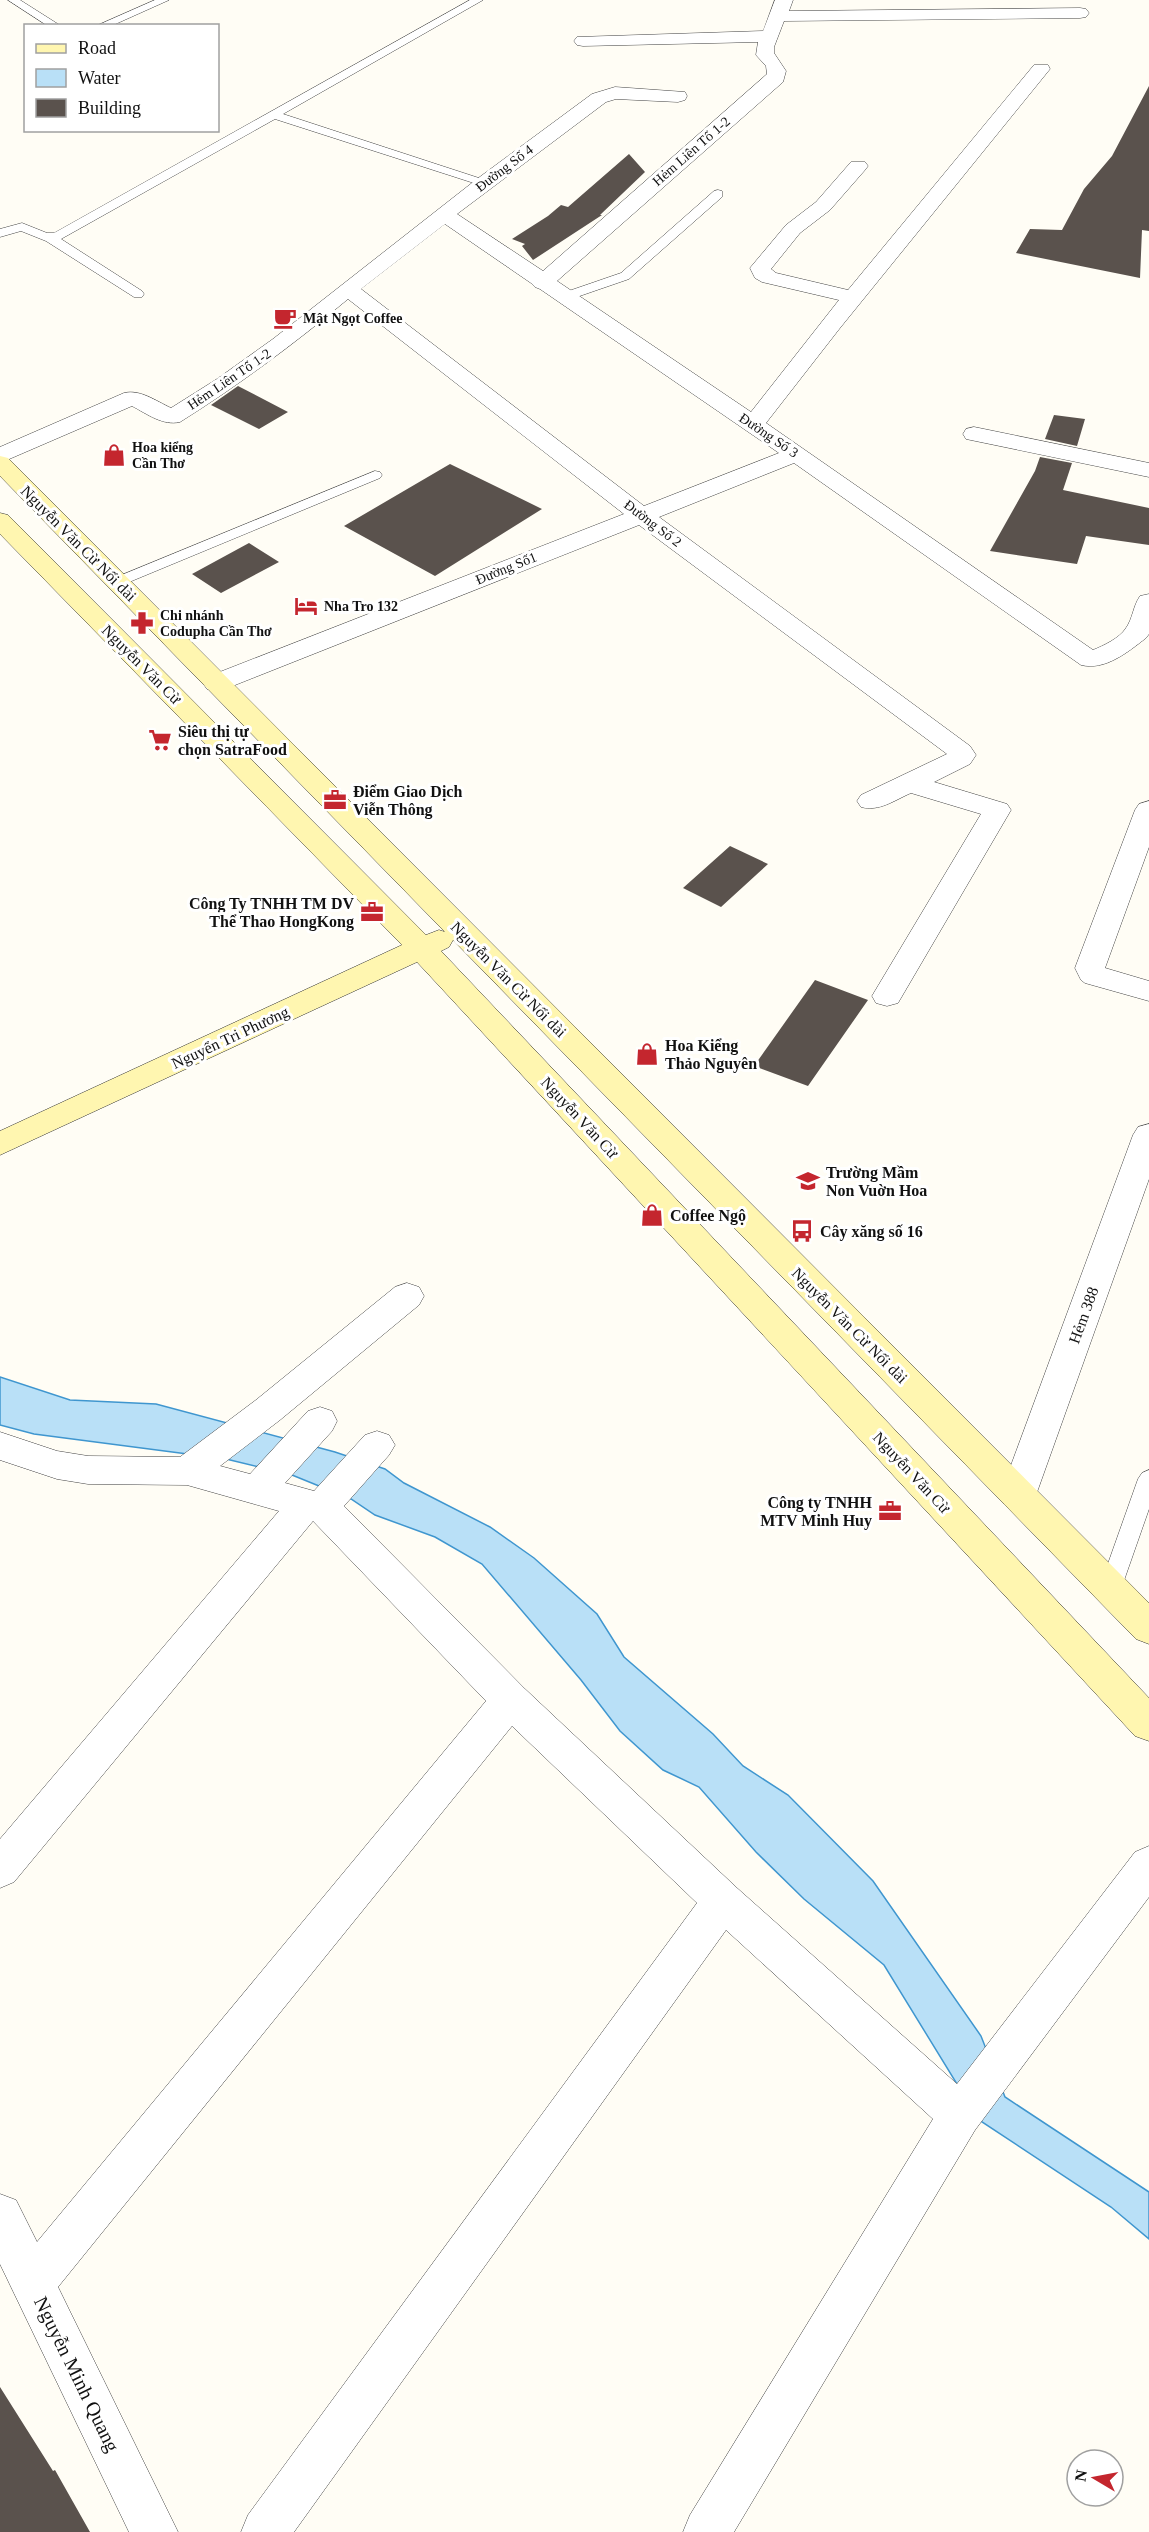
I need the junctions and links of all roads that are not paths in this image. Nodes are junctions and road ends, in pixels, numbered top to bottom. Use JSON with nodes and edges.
{"nodes":[{"id":1,"x":13,"y":0,"type":"edge"},
{"id":2,"x":164,"y":0,"type":"edge"},
{"id":3,"x":478,"y":0,"type":"edge"},
{"id":4,"x":781,"y":8,"type":"edge"},
{"id":5,"x":1080,"y":13,"type":"dead end"},
{"id":6,"x":53,"y":24,"type":"edge"},
{"id":7,"x":106,"y":24,"type":"edge"},
{"id":8,"x":769,"y":36,"type":"junction"},
{"id":9,"x":583,"y":41,"type":"dead end"},
{"id":10,"x":1041,"y":69,"type":"dead end"},
{"id":11,"x":678,"y":96,"type":"dead end"},
{"id":12,"x":274,"y":115,"type":"junction"},
{"id":13,"x":858,"y":166,"type":"dead end"},
{"id":14,"x":484,"y":183,"type":"junction"},
{"id":15,"x":718,"y":194,"type":"dead end"},
{"id":16,"x":444,"y":214,"type":"junction"},
{"id":17,"x":0,"y":233,"type":"edge"},
{"id":18,"x":50,"y":238,"type":"junction"},
{"id":19,"x":542,"y":283,"type":"junction"},
{"id":20,"x":348,"y":289,"type":"junction"},
{"id":21,"x":138,"y":294,"type":"dead end"},
{"id":22,"x":564,"y":297,"type":"junction"},
{"id":23,"x":853,"y":297,"type":"junction"},
{"id":24,"x":753,"y":424,"type":"junction"},
{"id":25,"x":974,"y":434,"type":"dead end"},
{"id":26,"x":797,"y":454,"type":"junction"},
{"id":27,"x":0,"y":456,"type":"edge"},
{"id":28,"x":0,"y":463,"type":"edge"},
{"id":29,"x":1149,"y":470,"type":"edge"},
{"id":30,"x":375,"y":475,"type":"dead end"},
{"id":31,"x":641,"y":515,"type":"junction"},
{"id":32,"x":0,"y":520,"type":"edge"},
{"id":33,"x":117,"y":582,"type":"junction"},
{"id":34,"x":1149,"y":601,"type":"edge"},
{"id":35,"x":1143,"y":634,"type":"edge"},
{"id":36,"x":216,"y":683,"type":"junction"},
{"id":37,"x":909,"y":783,"type":"junction"},
{"id":38,"x":871,"y":801,"type":"dead end"},
{"id":39,"x":1149,"y":810,"type":"edge"},
{"id":40,"x":460,"y":930,"type":"junction"},
{"id":41,"x":421,"y":948,"type":"junction"},
{"id":42,"x":1149,"y":991,"type":"edge"},
{"id":43,"x":887,"y":996,"type":"dead end"},
{"id":44,"x":1149,"y":1135,"type":"edge"},
{"id":45,"x":0,"y":1144,"type":"edge"},
{"id":46,"x":407,"y":1296,"type":"dead end"},
{"id":47,"x":311,"y":1431,"type":"dead end"},
{"id":48,"x":0,"y":1446,"type":"edge"},
{"id":49,"x":371,"y":1452,"type":"dead end"},
{"id":50,"x":193,"y":1467,"type":"junction"},
{"id":51,"x":1149,"y":1479,"type":"edge"},
{"id":52,"x":263,"y":1483,"type":"junction"},
{"id":53,"x":1018,"y":1495,"type":"junction"},
{"id":54,"x":320,"y":1502,"type":"junction"},
{"id":55,"x":1110,"y":1589,"type":"junction"},
{"id":56,"x":1149,"y":1628,"type":"edge"},
{"id":57,"x":510,"y":1700,"type":"junction"},
{"id":58,"x":1149,"y":1724,"type":"edge"},
{"id":59,"x":1149,"y":1865,"type":"edge"},
{"id":60,"x":0,"y":1869,"type":"edge"},
{"id":61,"x":723,"y":1901,"type":"junction"},
{"id":62,"x":961,"y":2112,"type":"junction"},
{"id":63,"x":0,"y":2216,"type":"edge"},
{"id":64,"x":33,"y":2282,"type":"junction"},
{"id":65,"x":154,"y":2532,"type":"edge"},
{"id":66,"x":265,"y":2532,"type":"edge"},
{"id":67,"x":707,"y":2532,"type":"edge"}],
"edges":[{"from":1,"to":6,"type":"lane"},
{"from":2,"to":7,"type":"lane"},
{"from":3,"to":12,"type":"lane"},
{"from":4,"to":5,"type":"street"},
{"from":4,"to":8,"type":"street"},
{"from":8,"to":9,"type":"street"},
{"from":8,"to":19,"type":"street","name":"Hẻm Liên Tổ 1-2"},
{"from":10,"to":23,"type":"street"},
{"from":11,"to":14,"type":"street","name":"Đường Số 4"},
{"from":12,"to":14,"type":"lane"},
{"from":12,"to":18,"type":"lane"},
{"from":13,"to":23,"type":"street"},
{"from":14,"to":16,"type":"street","name":"Đường Số 4"},
{"from":15,"to":22,"type":"lane"},
{"from":16,"to":19,"type":"street","name":"Đường Số 3"},
{"from":16,"to":20,"type":"street","name":"Đường Số 4"},
{"from":17,"to":18,"type":"lane"},
{"from":18,"to":21,"type":"lane"},
{"from":19,"to":22,"type":"street","name":"Đường Số 3"},
{"from":20,"to":27,"type":"street","name":"Hẻm Liên Tổ 1-2"},
{"from":20,"to":31,"type":"street","name":"Đường Số 2"},
{"from":22,"to":24,"type":"street","name":"Đường Số 3"},
{"from":23,"to":24,"type":"street"},
{"from":24,"to":26,"type":"street","name":"Đường Số 3"},
{"from":25,"to":29,"type":"street"},
{"from":26,"to":31,"type":"street","name":"Đường Số1"},
{"from":26,"to":35,"type":"street","name":"Đường Số 3"},
{"from":28,"to":33,"type":"main road","name":"Nguyễn Văn Cừ Nối dài"},
{"from":30,"to":33,"type":"lane"},
{"from":31,"to":36,"type":"street","name":"Đường Số1"},
{"from":31,"to":37,"type":"street","name":"Đường Số 2"},
{"from":32,"to":41,"type":"main road","name":"Nguyễn Văn Cừ"},
{"from":33,"to":36,"type":"main road","name":"Nguyễn Văn Cừ Nối dài"},
{"from":34,"to":35,"type":"street"},
{"from":36,"to":40,"type":"main road","name":"Nguyễn Văn Cừ Nối dài"},
{"from":37,"to":38,"type":"street"},
{"from":37,"to":43,"type":"street"},
{"from":39,"to":42,"type":"street"},
{"from":40,"to":41,"type":"main road","name":"Nguyển Tri Phương"},
{"from":40,"to":53,"type":"main road","name":"Nguyễn Văn Cừ Nối dài"},
{"from":41,"to":45,"type":"main road","name":"Nguyển Tri Phương"},
{"from":41,"to":58,"type":"main road","name":"Nguyễn Văn Cừ"},
{"from":44,"to":53,"type":"street","name":"Hẻm 388"},
{"from":46,"to":50,"type":"street"},
{"from":47,"to":52,"type":"street"},
{"from":48,"to":50,"type":"street"},
{"from":49,"to":54,"type":"street"},
{"from":50,"to":52,"type":"street"},
{"from":51,"to":55,"type":"lane"},
{"from":52,"to":54,"type":"street"},
{"from":53,"to":55,"type":"main road"},
{"from":54,"to":57,"type":"street"},
{"from":54,"to":60,"type":"street"},
{"from":55,"to":56,"type":"main road"},
{"from":57,"to":61,"type":"street"},
{"from":57,"to":64,"type":"street"},
{"from":59,"to":62,"type":"street"},
{"from":61,"to":62,"type":"street"},
{"from":61,"to":66,"type":"street"},
{"from":62,"to":67,"type":"street"},
{"from":63,"to":64,"type":"street","name":"Nguyễn Minh Quang"},
{"from":64,"to":65,"type":"street","name":"Nguyễn Minh Quang"}]}
